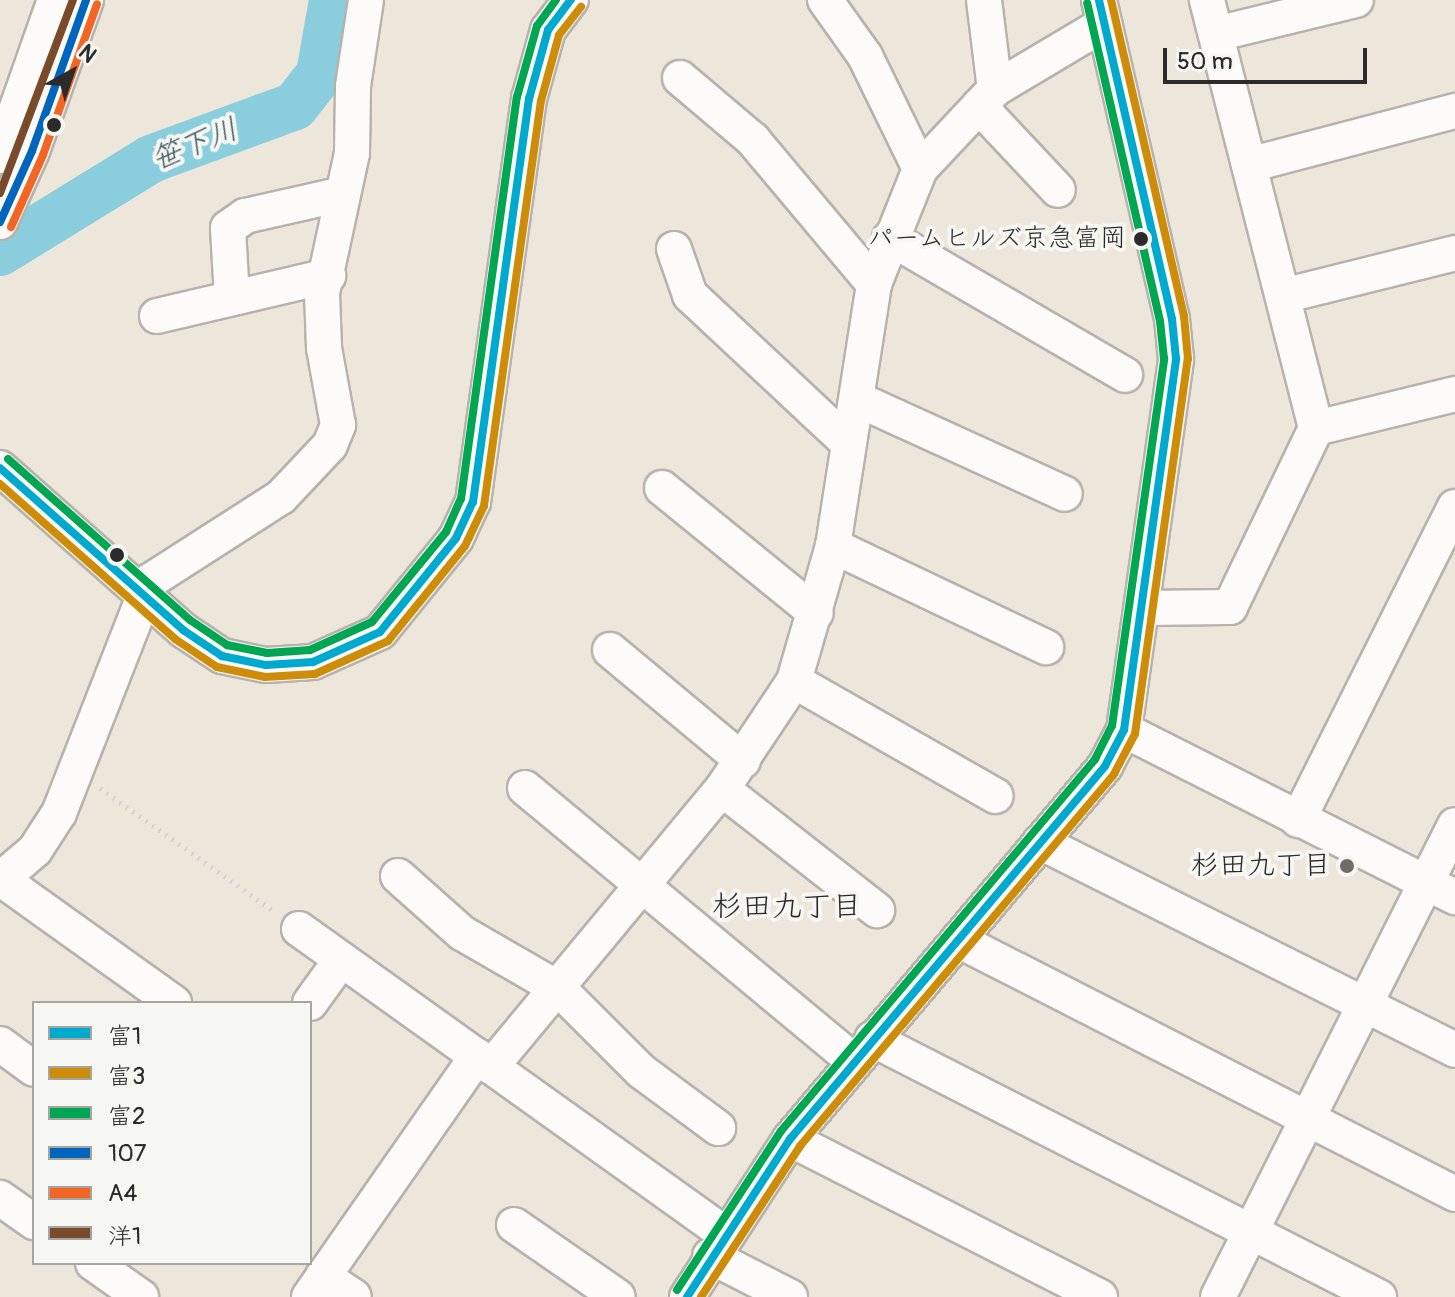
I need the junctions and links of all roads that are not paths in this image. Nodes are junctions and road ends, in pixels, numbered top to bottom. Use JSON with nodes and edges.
{"nodes":[{"id":1,"x":55,"y":0,"type":"edge"},
{"id":2,"x":86,"y":0,"type":"edge"},
{"id":3,"x":366,"y":0,"type":"edge"},
{"id":4,"x":571,"y":0,"type":"edge"},
{"id":5,"x":825,"y":0,"type":"edge"},
{"id":6,"x":984,"y":0,"type":"edge"},
{"id":7,"x":1207,"y":0,"type":"edge"},
{"id":8,"x":1356,"y":0,"type":"edge"},
{"id":9,"x":1101,"y":12,"type":"edge"},
{"id":10,"x":1216,"y":34,"type":"junction"},
{"id":11,"x":680,"y":78,"type":"dead end"},
{"id":12,"x":987,"y":98,"type":"junction"},
{"id":13,"x":1455,"y":111,"type":"edge"},
{"id":14,"x":0,"y":156,"type":"edge"},
{"id":15,"x":1249,"y":165,"type":"junction"},
{"id":16,"x":920,"y":169,"type":"junction"},
{"id":17,"x":1043,"y":186,"type":"dead end"},
{"id":18,"x":343,"y":194,"type":"junction"},
{"id":19,"x":0,"y":222,"type":"edge"},
{"id":20,"x":890,"y":238,"type":"junction"},
{"id":21,"x":674,"y":249,"type":"dead end"},
{"id":22,"x":1455,"y":253,"type":"edge"},
{"id":23,"x":328,"y":276,"type":"junction"},
{"id":24,"x":874,"y":284,"type":"junction"},
{"id":25,"x":1283,"y":296,"type":"junction"},
{"id":26,"x":232,"y":298,"type":"junction"},
{"id":27,"x":157,"y":316,"type":"dead end"},
{"id":28,"x":1125,"y":375,"type":"dead end"},
{"id":29,"x":1455,"y":394,"type":"edge"},
{"id":30,"x":859,"y":400,"type":"junction"},
{"id":31,"x":1316,"y":428,"type":"junction"},
{"id":32,"x":848,"y":443,"type":"junction"},
{"id":33,"x":0,"y":468,"type":"edge"},
{"id":34,"x":662,"y":488,"type":"dead end"},
{"id":35,"x":1065,"y":494,"type":"dead end"},
{"id":36,"x":1455,"y":507,"type":"edge"},
{"id":37,"x":833,"y":546,"type":"junction"},
{"id":38,"x":144,"y":597,"type":"junction"},
{"id":39,"x":1143,"y":608,"type":"junction"},
{"id":40,"x":816,"y":613,"type":"junction"},
{"id":41,"x":1028,"y":646,"type":"dead end"},
{"id":42,"x":610,"y":650,"type":"dead end"},
{"id":43,"x":794,"y":681,"type":"junction"},
{"id":44,"x":1124,"y":730,"type":"junction"},
{"id":45,"x":743,"y":761,"type":"junction"},
{"id":46,"x":525,"y":788,"type":"dead end"},
{"id":47,"x":722,"y":789,"type":"junction"},
{"id":48,"x":996,"y":796,"type":"dead end"},
{"id":49,"x":1298,"y":820,"type":"junction"},
{"id":50,"x":1455,"y":825,"type":"edge"},
{"id":51,"x":1040,"y":842,"type":"junction"},
{"id":52,"x":398,"y":876,"type":"dead end"},
{"id":53,"x":0,"y":879,"type":"edge"},
{"id":54,"x":642,"y":885,"type":"junction"},
{"id":55,"x":1440,"y":890,"type":"edge"},
{"id":56,"x":877,"y":910,"type":"dead end"},
{"id":57,"x":299,"y":929,"type":"road end"},
{"id":58,"x":958,"y":940,"type":"junction"},
{"id":59,"x":341,"y":960,"type":"junction"},
{"id":60,"x":559,"y":989,"type":"junction"},
{"id":61,"x":171,"y":1001,"type":"edge"},
{"id":62,"x":311,"y":1001,"type":"edge"},
{"id":63,"x":1364,"y":1003,"type":"junction"},
{"id":64,"x":0,"y":1044,"type":"edge"},
{"id":65,"x":863,"y":1050,"type":"junction"},
{"id":66,"x":1455,"y":1050,"type":"edge"},
{"id":67,"x":484,"y":1062,"type":"junction"},
{"id":68,"x":32,"y":1068,"type":"edge"},
{"id":69,"x":1307,"y":1119,"type":"junction"},
{"id":70,"x":718,"y":1128,"type":"dead end"},
{"id":71,"x":790,"y":1139,"type":"junction"},
{"id":72,"x":1455,"y":1194,"type":"edge"},
{"id":73,"x":0,"y":1198,"type":"edge"},
{"id":74,"x":32,"y":1221,"type":"edge"},
{"id":75,"x":514,"y":1225,"type":"dead end"},
{"id":76,"x":1250,"y":1232,"type":"junction"},
{"id":77,"x":717,"y":1245,"type":"junction"},
{"id":78,"x":316,"y":1286,"type":"edge"},
{"id":79,"x":354,"y":1297,"type":"edge"},
{"id":80,"x":618,"y":1297,"type":"edge"},
{"id":81,"x":687,"y":1297,"type":"edge"},
{"id":82,"x":790,"y":1297,"type":"edge"},
{"id":83,"x":1100,"y":1297,"type":"edge"},
{"id":84,"x":1218,"y":1297,"type":"edge"},
{"id":85,"x":1379,"y":1297,"type":"edge"}],
"edges":[{"from":1,"to":14,"type":"street"},
{"from":2,"to":19,"type":"street"},
{"from":3,"to":18,"type":"street"},
{"from":4,"to":38,"type":"street"},
{"from":5,"to":16,"type":"street"},
{"from":6,"to":12,"type":"street"},
{"from":7,"to":10,"type":"street"},
{"from":8,"to":10,"type":"street"},
{"from":9,"to":12,"type":"street"},
{"from":9,"to":39,"type":"street"},
{"from":10,"to":15,"type":"street"},
{"from":11,"to":24,"type":"street"},
{"from":12,"to":16,"type":"street"},
{"from":12,"to":17,"type":"street"},
{"from":13,"to":15,"type":"street"},
{"from":15,"to":25,"type":"street"},
{"from":16,"to":20,"type":"street"},
{"from":18,"to":23,"type":"street"},
{"from":18,"to":26,"type":"street"},
{"from":20,"to":24,"type":"street"},
{"from":20,"to":28,"type":"street"},
{"from":21,"to":32,"type":"street"},
{"from":22,"to":25,"type":"street"},
{"from":23,"to":26,"type":"street"},
{"from":23,"to":38,"type":"street"},
{"from":24,"to":30,"type":"street"},
{"from":25,"to":31,"type":"street"},
{"from":26,"to":27,"type":"street"},
{"from":29,"to":31,"type":"street"},
{"from":30,"to":32,"type":"street"},
{"from":30,"to":35,"type":"street"},
{"from":31,"to":39,"type":"street"},
{"from":32,"to":37,"type":"street"},
{"from":33,"to":38,"type":"street"},
{"from":34,"to":40,"type":"street"},
{"from":36,"to":49,"type":"street"},
{"from":37,"to":40,"type":"street"},
{"from":37,"to":41,"type":"street"},
{"from":38,"to":53,"type":"street"},
{"from":39,"to":44,"type":"street"},
{"from":40,"to":43,"type":"street"},
{"from":42,"to":45,"type":"street"},
{"from":43,"to":45,"type":"street"},
{"from":43,"to":48,"type":"street"},
{"from":44,"to":49,"type":"street"},
{"from":44,"to":51,"type":"street"},
{"from":45,"to":47,"type":"street"},
{"from":46,"to":54,"type":"street"},
{"from":47,"to":54,"type":"street"},
{"from":47,"to":56,"type":"street"},
{"from":49,"to":55,"type":"street"},
{"from":50,"to":55,"type":"street"},
{"from":51,"to":58,"type":"street"},
{"from":51,"to":63,"type":"street"},
{"from":52,"to":60,"type":"street"},
{"from":53,"to":61,"type":"street"},
{"from":54,"to":60,"type":"street"},
{"from":54,"to":65,"type":"street"},
{"from":55,"to":63,"type":"street"},
{"from":57,"to":59,"type":"street"},
{"from":58,"to":65,"type":"street"},
{"from":58,"to":69,"type":"street"},
{"from":59,"to":62,"type":"street"},
{"from":59,"to":67,"type":"street"},
{"from":60,"to":67,"type":"street"},
{"from":60,"to":70,"type":"street"},
{"from":63,"to":66,"type":"street"},
{"from":63,"to":69,"type":"street"},
{"from":64,"to":68,"type":"street"},
{"from":65,"to":71,"type":"street"},
{"from":65,"to":76,"type":"street"},
{"from":67,"to":77,"type":"street"},
{"from":67,"to":78,"type":"street"},
{"from":69,"to":72,"type":"street"},
{"from":69,"to":76,"type":"street"},
{"from":71,"to":77,"type":"street"},
{"from":71,"to":83,"type":"street"},
{"from":73,"to":74,"type":"street"},
{"from":75,"to":80,"type":"street"},
{"from":76,"to":84,"type":"street"},
{"from":76,"to":85,"type":"street"},
{"from":77,"to":81,"type":"street"},
{"from":77,"to":82,"type":"street"},
{"from":78,"to":79,"type":"street"}]}
